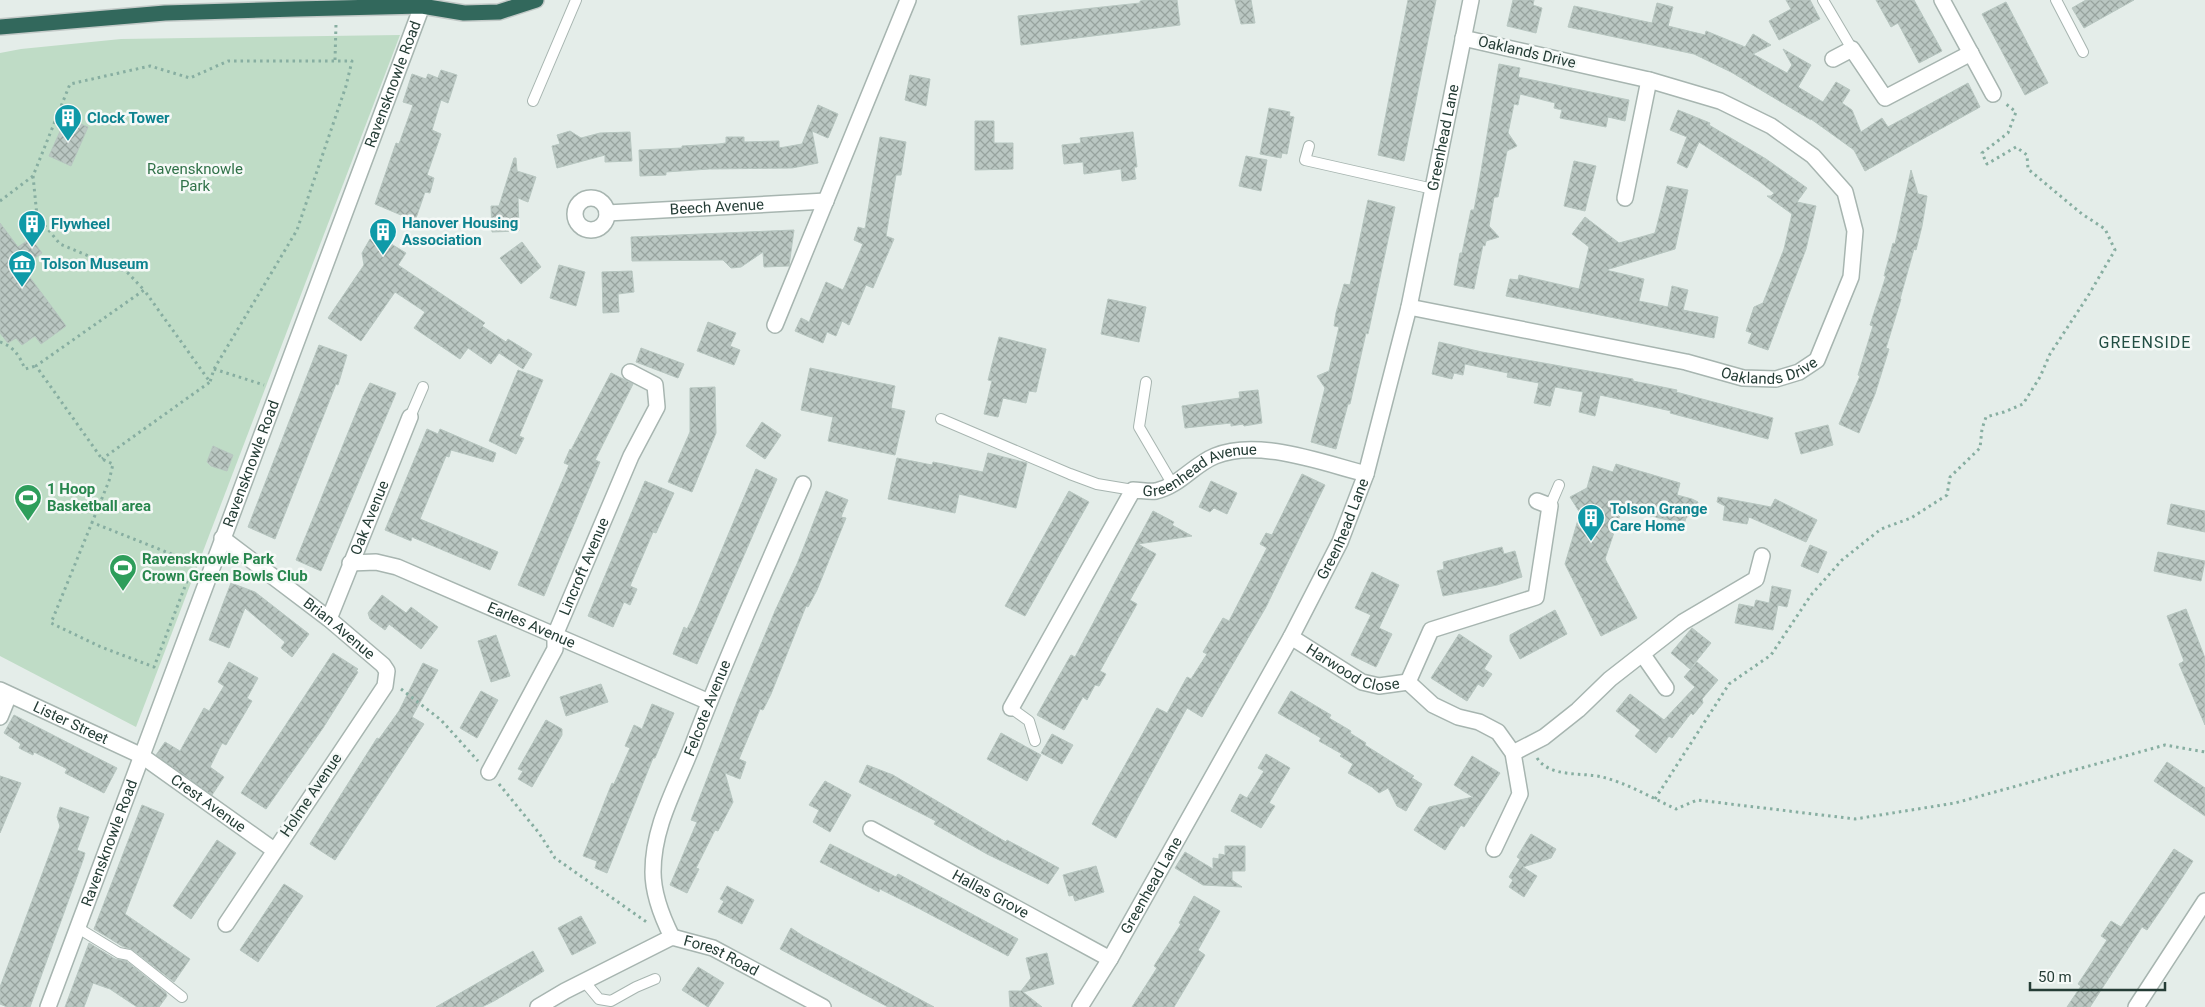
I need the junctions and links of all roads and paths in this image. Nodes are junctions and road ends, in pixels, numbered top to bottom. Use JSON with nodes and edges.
{"nodes":[{"id":1,"x":439,"y":0,"type":"edge"},
{"id":2,"x":536,"y":0,"type":"edge"},
{"id":3,"x":576,"y":0,"type":"edge"},
{"id":4,"x":908,"y":0,"type":"edge"},
{"id":5,"x":1471,"y":0,"type":"edge"},
{"id":6,"x":1823,"y":0,"type":"edge"},
{"id":7,"x":1942,"y":0,"type":"edge"},
{"id":8,"x":2056,"y":0,"type":"edge"},
{"id":9,"x":422,"y":6,"type":"junction"},
{"id":10,"x":336,"y":8,"type":"junction"},
{"id":11,"x":0,"y":27,"type":"edge"},
{"id":12,"x":1463,"y":38,"type":"junction"},
{"id":13,"x":1852,"y":49,"type":"junction"},
{"id":14,"x":2083,"y":52,"type":"dead end"},
{"id":15,"x":1971,"y":53,"type":"junction"},
{"id":16,"x":1832,"y":59,"type":"dead end"},
{"id":17,"x":335,"y":60,"type":"junction"},
{"id":18,"x":1648,"y":80,"type":"junction"},
{"id":19,"x":1993,"y":94,"type":"joint"},
{"id":20,"x":533,"y":101,"type":"dead end"},
{"id":21,"x":1309,"y":146,"type":"dead end"},
{"id":22,"x":33,"y":176,"type":"junction"},
{"id":23,"x":1433,"y":189,"type":"junction"},
{"id":24,"x":1625,"y":198,"type":"dead end"},
{"id":25,"x":0,"y":201,"type":"edge"},
{"id":26,"x":826,"y":201,"type":"junction"},
{"id":27,"x":607,"y":213,"type":"dead end"},
{"id":28,"x":144,"y":290,"type":"junction"},
{"id":29,"x":1409,"y":307,"type":"junction"},
{"id":30,"x":775,"y":325,"type":"dead end"},
{"id":31,"x":0,"y":342,"type":"edge"},
{"id":32,"x":36,"y":366,"type":"junction"},
{"id":33,"x":214,"y":370,"type":"junction"},
{"id":34,"x":630,"y":372,"type":"dead end"},
{"id":35,"x":210,"y":382,"type":"junction"},
{"id":36,"x":1146,"y":382,"type":"dead end"},
{"id":37,"x":423,"y":388,"type":"dead end"},
{"id":38,"x":279,"y":389,"type":"junction"},
{"id":39,"x":410,"y":417,"type":"joint"},
{"id":40,"x":941,"y":419,"type":"dead end"},
{"id":41,"x":102,"y":459,"type":"junction"},
{"id":42,"x":1366,"y":474,"type":"junction"},
{"id":43,"x":803,"y":484,"type":"dead end"},
{"id":44,"x":1173,"y":485,"type":"junction"},
{"id":45,"x":1559,"y":485,"type":"dead end"},
{"id":46,"x":1133,"y":490,"type":"junction"},
{"id":47,"x":1544,"y":503,"type":"joint"},
{"id":48,"x":90,"y":522,"type":"junction"},
{"id":49,"x":222,"y":538,"type":"junction"},
{"id":50,"x":1762,"y":556,"type":"dead end"},
{"id":51,"x":350,"y":563,"type":"junction"},
{"id":52,"x":329,"y":619,"type":"junction"},
{"id":53,"x":555,"y":635,"type":"junction"},
{"id":54,"x":1292,"y":637,"type":"junction"},
{"id":55,"x":1643,"y":655,"type":"junction"},
{"id":56,"x":385,"y":671,"type":"junction"},
{"id":57,"x":1408,"y":682,"type":"junction"},
{"id":58,"x":1666,"y":688,"type":"dead end"},
{"id":59,"x":5,"y":692,"type":"edge"},
{"id":60,"x":708,"y":702,"type":"junction"},
{"id":61,"x":1011,"y":708,"type":"joint"},
{"id":62,"x":0,"y":716,"type":"edge"},
{"id":63,"x":1035,"y":741,"type":"dead end"},
{"id":64,"x":1529,"y":745,"type":"junction"},
{"id":65,"x":2205,"y":752,"type":"edge"},
{"id":66,"x":1513,"y":753,"type":"junction"},
{"id":67,"x":142,"y":756,"type":"junction"},
{"id":68,"x":489,"y":772,"type":"junction"},
{"id":69,"x":1654,"y":799,"type":"junction"},
{"id":70,"x":872,"y":829,"type":"dead end"},
{"id":71,"x":1494,"y":849,"type":"dead end"},
{"id":72,"x":274,"y":850,"type":"junction"},
{"id":73,"x":2205,"y":901,"type":"edge"},
{"id":74,"x":226,"y":924,"type":"dead end"},
{"id":75,"x":78,"y":928,"type":"junction"},
{"id":76,"x":670,"y":933,"type":"junction"},
{"id":77,"x":1110,"y":959,"type":"junction"},
{"id":78,"x":655,"y":979,"type":"dead end"},
{"id":79,"x":584,"y":981,"type":"junction"},
{"id":80,"x":182,"y":997,"type":"dead end"},
{"id":81,"x":48,"y":1007,"type":"edge"},
{"id":82,"x":538,"y":1007,"type":"edge"},
{"id":83,"x":823,"y":1007,"type":"edge"},
{"id":84,"x":1080,"y":1007,"type":"edge"},
{"id":85,"x":2136,"y":1007,"type":"edge"}],
"edges":[{"from":1,"to":9,"type":"highway"},
{"from":2,"to":9,"type":"highway"},
{"from":3,"to":20,"type":"lane"},
{"from":4,"to":26,"type":"street"},
{"from":5,"to":12,"type":"street","name":"Greenhead Lane"},
{"from":6,"to":13,"type":"lane"},
{"from":7,"to":15,"type":"street"},
{"from":8,"to":14,"type":"lane"},
{"from":9,"to":10,"type":"highway"},
{"from":9,"to":38,"type":"street","name":"Ravensknowle Road"},
{"from":10,"to":11,"type":"highway"},
{"from":10,"to":17,"type":"path"},
{"from":12,"to":18,"type":"street","name":"Oaklands Drive"},
{"from":12,"to":23,"type":"street","name":"Greenhead Lane"},
{"from":13,"to":15,"type":"street"},
{"from":13,"to":16,"type":"street"},
{"from":15,"to":19,"type":"street"},
{"from":17,"to":22,"type":"path"},
{"from":17,"to":33,"type":"path"},
{"from":18,"to":24,"type":"street"},
{"from":18,"to":29,"type":"street","name":"Oaklands Drive"},
{"from":19,"to":69,"type":"path"},
{"from":21,"to":23,"type":"lane"},
{"from":22,"to":25,"type":"path"},
{"from":22,"to":28,"type":"path"},
{"from":23,"to":29,"type":"street","name":"Greenhead Lane"},
{"from":26,"to":27,"type":"street","name":"Beech Avenue"},
{"from":26,"to":30,"type":"street"},
{"from":28,"to":32,"type":"path"},
{"from":28,"to":35,"type":"path"},
{"from":29,"to":42,"type":"street","name":"Greenhead Lane"},
{"from":31,"to":32,"type":"path"},
{"from":32,"to":41,"type":"path"},
{"from":33,"to":35,"type":"path"},
{"from":33,"to":38,"type":"path"},
{"from":34,"to":53,"type":"street","name":"Lincroft Avenue"},
{"from":35,"to":41,"type":"path"},
{"from":36,"to":44,"type":"lane"},
{"from":37,"to":39,"type":"lane"},
{"from":38,"to":49,"type":"street","name":"Ravensknowle Road"},
{"from":39,"to":51,"type":"street","name":"Oak Avenue"},
{"from":40,"to":46,"type":"lane"},
{"from":41,"to":48,"type":"path"},
{"from":42,"to":44,"type":"street","name":"Greenhead Avenue"},
{"from":42,"to":54,"type":"street","name":"Greenhead Lane"},
{"from":43,"to":60,"type":"street","name":"Felcote Avenue"},
{"from":44,"to":46,"type":"street","name":"Greenhead Avenue"},
{"from":45,"to":47,"type":"lane"},
{"from":46,"to":61,"type":"street","name":"Greenhead Avenue"},
{"from":47,"to":57,"type":"street"},
{"from":48,"to":48,"type":"path"},
{"from":49,"to":52,"type":"street","name":"Brian Avenue"},
{"from":49,"to":67,"type":"street","name":"Ravensknowle Road"},
{"from":50,"to":55,"type":"street"},
{"from":51,"to":52,"type":"street","name":"Oak Avenue"},
{"from":51,"to":53,"type":"street","name":"Earles Avenue"},
{"from":52,"to":56,"type":"street","name":"Brian Avenue"},
{"from":53,"to":60,"type":"street","name":"Earles Avenue"},
{"from":53,"to":68,"type":"street","name":"Lincroft Avenue"},
{"from":54,"to":57,"type":"street","name":"Harwood Close"},
{"from":54,"to":77,"type":"street","name":"Greenhead Lane"},
{"from":55,"to":58,"type":"street"},
{"from":55,"to":64,"type":"street"},
{"from":56,"to":68,"type":"path"},
{"from":56,"to":72,"type":"street","name":"Holme Avenue"},
{"from":57,"to":66,"type":"street","name":"Harwood Close"},
{"from":59,"to":62,"type":"street"},
{"from":59,"to":67,"type":"street","name":"Lister Street"},
{"from":60,"to":76,"type":"street","name":"Felcote Avenue"},
{"from":61,"to":63,"type":"lane"},
{"from":64,"to":66,"type":"street"},
{"from":64,"to":69,"type":"path"},
{"from":65,"to":69,"type":"path"},
{"from":66,"to":71,"type":"street","name":"Harwood Close"},
{"from":67,"to":72,"type":"street","name":"Crest Avenue"},
{"from":67,"to":75,"type":"street","name":"Ravensknowle Road"},
{"from":68,"to":76,"type":"path"},
{"from":70,"to":77,"type":"street","name":"Hallas Grove"},
{"from":72,"to":74,"type":"street","name":"Holme Avenue"},
{"from":73,"to":85,"type":"street"},
{"from":75,"to":80,"type":"lane"},
{"from":75,"to":81,"type":"street","name":"Ravensknowle Road"},
{"from":76,"to":79,"type":"street","name":"Forest Road"},
{"from":76,"to":83,"type":"street","name":"Forest Road"},
{"from":77,"to":84,"type":"street","name":"Greenhead Lane"},
{"from":78,"to":79,"type":"lane"},
{"from":79,"to":82,"type":"street","name":"Forest Road"}]}
